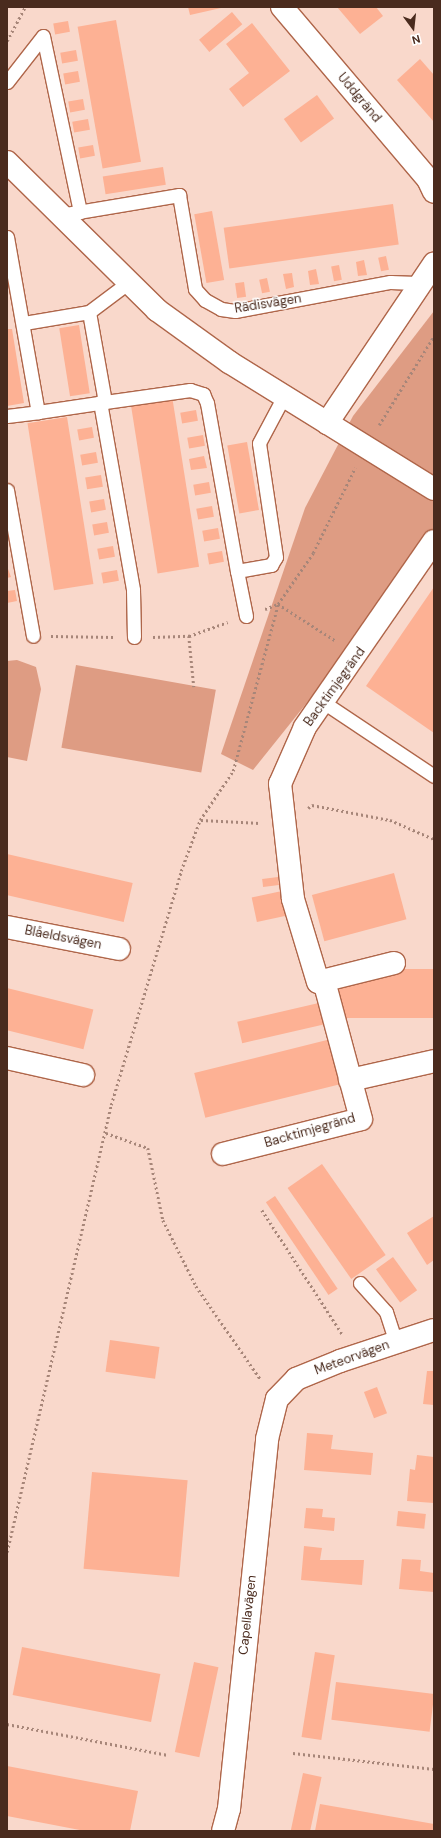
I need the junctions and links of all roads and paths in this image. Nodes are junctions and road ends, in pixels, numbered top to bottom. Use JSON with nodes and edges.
{"nodes":[{"id":1,"x":25,"y":7,"type":"edge"},
{"id":2,"x":282,"y":7,"type":"edge"},
{"id":3,"x":7,"y":41,"type":"edge"},
{"id":4,"x":7,"y":82,"type":"edge"},
{"id":5,"x":7,"y":162,"type":"edge"},
{"id":6,"x":434,"y":192,"type":"edge"},
{"id":7,"x":70,"y":213,"type":"junction"},
{"id":8,"x":7,"y":237,"type":"edge"},
{"id":9,"x":434,"y":264,"type":"edge"},
{"id":10,"x":129,"y":282,"type":"junction"},
{"id":11,"x":423,"y":282,"type":"junction"},
{"id":12,"x":89,"y":312,"type":"junction"},
{"id":13,"x":24,"y":323,"type":"junction"},
{"id":14,"x":434,"y":336,"type":"edge"},
{"id":15,"x":284,"y":396,"type":"junction"},
{"id":16,"x":102,"y":402,"type":"junction"},
{"id":17,"x":38,"y":412,"type":"junction"},
{"id":18,"x":7,"y":416,"type":"edge"},
{"id":19,"x":327,"y":423,"type":"junction"},
{"id":20,"x":366,"y":445,"type":"junction"},
{"id":21,"x":434,"y":489,"type":"edge"},
{"id":22,"x":7,"y":490,"type":"edge"},
{"id":23,"x":434,"y":541,"type":"edge"},
{"id":24,"x":237,"y":571,"type":"junction"},
{"id":25,"x":278,"y":604,"type":"junction"},
{"id":26,"x":246,"y":616,"type":"junction"},
{"id":27,"x":33,"y":636,"type":"joint"},
{"id":28,"x":190,"y":636,"type":"junction"},
{"id":29,"x":134,"y":637,"type":"junction"},
{"id":30,"x":358,"y":655,"type":"junction"},
{"id":31,"x":194,"y":686,"type":"dead end"},
{"id":32,"x":323,"y":702,"type":"junction"},
{"id":33,"x":434,"y":776,"type":"edge"},
{"id":34,"x":200,"y":820,"type":"junction"},
{"id":35,"x":283,"y":824,"type":"junction"},
{"id":36,"x":434,"y":839,"type":"edge"},
{"id":37,"x":7,"y":927,"type":"edge"},
{"id":38,"x":118,"y":949,"type":"dead end"},
{"id":39,"x":394,"y":963,"type":"dead end"},
{"id":40,"x":324,"y":981,"type":"junction"},
{"id":41,"x":7,"y":1058,"type":"edge"},
{"id":42,"x":434,"y":1060,"type":"edge"},
{"id":43,"x":83,"y":1075,"type":"dead end"},
{"id":44,"x":350,"y":1080,"type":"junction"},
{"id":45,"x":106,"y":1133,"type":"junction"},
{"id":46,"x":223,"y":1154,"type":"dead end"},
{"id":47,"x":262,"y":1210,"type":"dead end"},
{"id":48,"x":360,"y":1283,"type":"dead end"},
{"id":49,"x":434,"y":1330,"type":"edge"},
{"id":50,"x":396,"y":1342,"type":"junction"},
{"id":51,"x":356,"y":1356,"type":"junction"},
{"id":52,"x":277,"y":1399,"type":"junction"},
{"id":53,"x":7,"y":1552,"type":"edge"},
{"id":54,"x":7,"y":1724,"type":"edge"},
{"id":55,"x":292,"y":1753,"type":"dead end"},
{"id":56,"x":168,"y":1755,"type":"dead end"},
{"id":57,"x":434,"y":1769,"type":"edge"},
{"id":58,"x":223,"y":1831,"type":"edge"}],
"edges":[{"from":1,"to":3,"type":"path"},
{"from":2,"to":6,"type":"street","name":"Uddgränd"},
{"from":4,"to":7,"type":"lane"},
{"from":5,"to":7,"type":"street"},
{"from":7,"to":10,"type":"street"},
{"from":7,"to":11,"type":"lane","name":"Rädisvägen"},
{"from":8,"to":13,"type":"lane"},
{"from":9,"to":11,"type":"street"},
{"from":10,"to":12,"type":"lane"},
{"from":10,"to":15,"type":"street"},
{"from":11,"to":19,"type":"street"},
{"from":12,"to":13,"type":"lane"},
{"from":12,"to":16,"type":"lane"},
{"from":13,"to":17,"type":"lane"},
{"from":14,"to":20,"type":"path"},
{"from":15,"to":19,"type":"street"},
{"from":15,"to":24,"type":"lane"},
{"from":16,"to":17,"type":"lane"},
{"from":16,"to":24,"type":"lane"},
{"from":16,"to":29,"type":"lane"},
{"from":17,"to":18,"type":"lane"},
{"from":19,"to":20,"type":"street"},
{"from":20,"to":21,"type":"street"},
{"from":20,"to":25,"type":"path"},
{"from":22,"to":27,"type":"lane"},
{"from":23,"to":30,"type":"street","name":"Backtimjegränd"},
{"from":24,"to":26,"type":"lane"},
{"from":25,"to":26,"type":"path"},
{"from":25,"to":30,"type":"path"},
{"from":25,"to":34,"type":"path"},
{"from":26,"to":28,"type":"path"},
{"from":27,"to":29,"type":"path"},
{"from":28,"to":29,"type":"path"},
{"from":28,"to":31,"type":"path"},
{"from":30,"to":32,"type":"street","name":"Backtimjegränd"},
{"from":32,"to":33,"type":"lane"},
{"from":32,"to":35,"type":"street","name":"Backtimjegränd"},
{"from":34,"to":35,"type":"path"},
{"from":34,"to":45,"type":"path"},
{"from":35,"to":36,"type":"path"},
{"from":35,"to":40,"type":"street","name":"Backtimjegränd"},
{"from":37,"to":38,"type":"street","name":"Blåeldsvägen"},
{"from":39,"to":40,"type":"street"},
{"from":40,"to":44,"type":"street","name":"Backtimjegränd"},
{"from":41,"to":43,"type":"street"},
{"from":42,"to":44,"type":"street"},
{"from":44,"to":46,"type":"street","name":"Backtimjegränd"},
{"from":45,"to":52,"type":"path"},
{"from":45,"to":53,"type":"path"},
{"from":47,"to":51,"type":"path"},
{"from":48,"to":50,"type":"lane"},
{"from":49,"to":50,"type":"street","name":"Meteorvägen"},
{"from":50,"to":51,"type":"street","name":"Meteorvägen"},
{"from":51,"to":52,"type":"street","name":"Meteorvägen"},
{"from":52,"to":58,"type":"street","name":"Capellavägen"},
{"from":54,"to":56,"type":"path"},
{"from":55,"to":57,"type":"path"}]}
